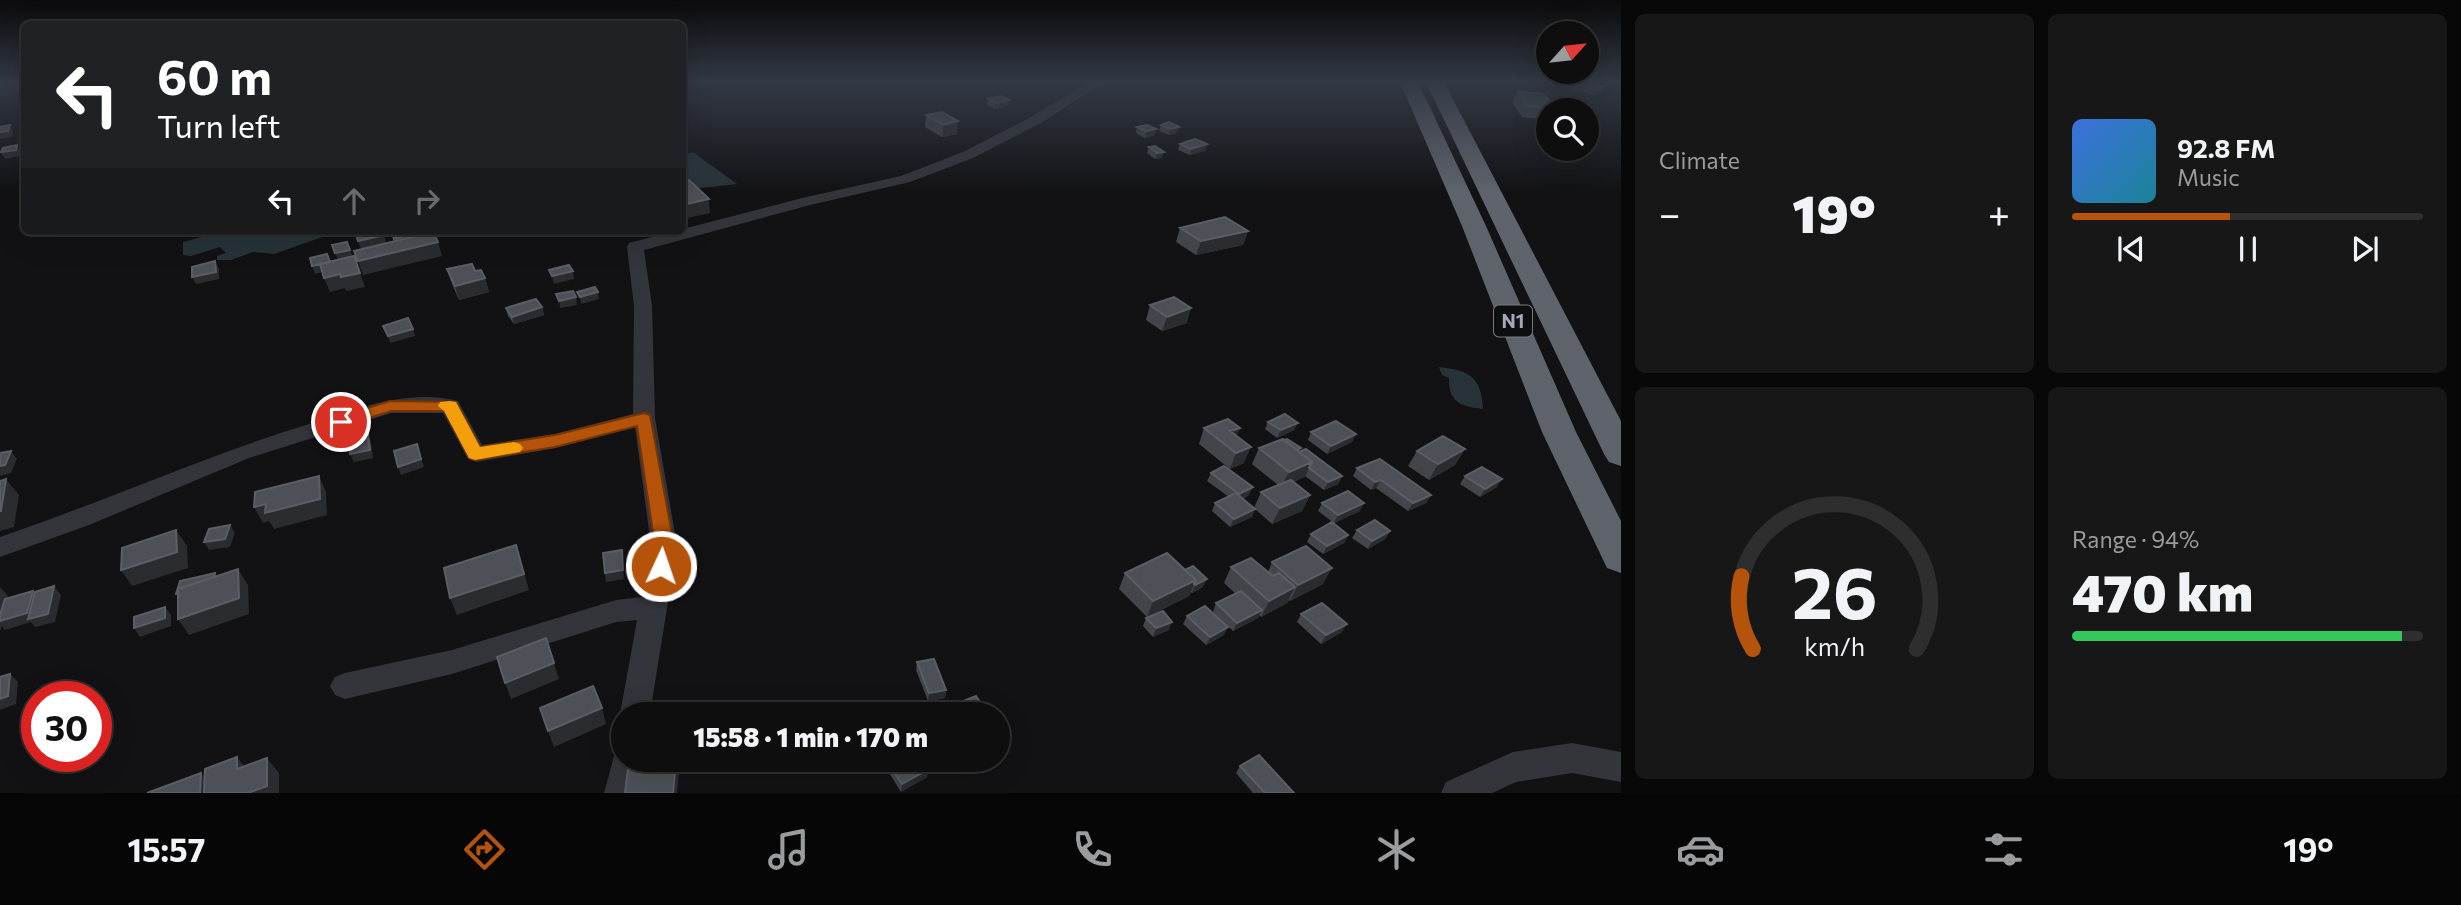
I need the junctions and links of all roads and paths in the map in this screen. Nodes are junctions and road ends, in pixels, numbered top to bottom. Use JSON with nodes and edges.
{"nodes":[{"id":1,"x":1038,"y":119,"type":"edge"},
{"id":2,"x":1426,"y":119,"type":"edge"},
{"id":3,"x":1454,"y":119,"type":"edge"},
{"id":4,"x":686,"y":233,"type":"edge"},
{"id":5,"x":680,"y":235,"type":"edge"},
{"id":6,"x":644,"y":418,"type":"junction"},
{"id":7,"x":1621,"y":454,"type":"edge"},
{"id":8,"x":0,"y":547,"type":"edge"},
{"id":9,"x":1621,"y":558,"type":"edge"},
{"id":10,"x":653,"y":607,"type":"junction"},
{"id":11,"x":345,"y":686,"type":"dead end"},
{"id":12,"x":637,"y":702,"type":"edge"},
{"id":13,"x":1621,"y":767,"type":"edge"},
{"id":14,"x":624,"y":772,"type":"edge"},
{"id":15,"x":620,"y":793,"type":"edge"},
{"id":16,"x":1457,"y":793,"type":"edge"}],
"edges":[{"from":1,"to":4,"type":"street"},
{"from":2,"to":9,"type":"highway","number":"N1"},
{"from":3,"to":7,"type":"highway","number":"N1"},
{"from":5,"to":6,"type":"street"},
{"from":6,"to":8,"type":"street"},
{"from":6,"to":10,"type":"street"},
{"from":10,"to":11,"type":"street"},
{"from":10,"to":12,"type":"street"},
{"from":13,"to":16,"type":"street"},
{"from":14,"to":15,"type":"street"}]}
